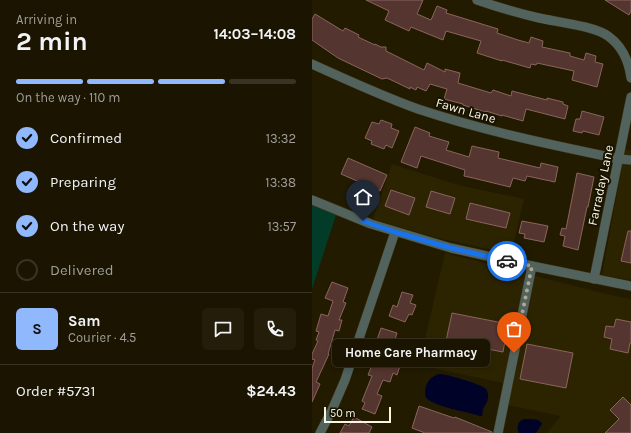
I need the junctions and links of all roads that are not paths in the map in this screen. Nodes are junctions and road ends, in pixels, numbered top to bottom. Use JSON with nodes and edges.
{"nodes":[{"id":1,"x":477,"y":0,"type":"edge"},
{"id":2,"x":312,"y":64,"type":"edge"},
{"id":3,"x":631,"y":78,"type":"edge"},
{"id":4,"x":631,"y":97,"type":"edge"},
{"id":5,"x":619,"y":159,"type":"junction"},
{"id":6,"x":631,"y":160,"type":"edge"},
{"id":7,"x":312,"y":200,"type":"edge"},
{"id":8,"x":395,"y":232,"type":"junction"},
{"id":9,"x":532,"y":266,"type":"junction"},
{"id":10,"x":594,"y":279,"type":"junction"},
{"id":11,"x":631,"y":286,"type":"edge"},
{"id":12,"x":320,"y":433,"type":"edge"},
{"id":13,"x":498,"y":433,"type":"edge"}],
"edges":[{"from":1,"to":3,"type":"street"},
{"from":2,"to":5,"type":"street","name":"Fawn Lane"},
{"from":4,"to":5,"type":"street","name":"Farraday Lane"},
{"from":5,"to":6,"type":"street","name":"Fawn Lane"},
{"from":5,"to":10,"type":"street","name":"Farraday Lane"},
{"from":7,"to":8,"type":"street"},
{"from":8,"to":9,"type":"street"},
{"from":8,"to":12,"type":"street"},
{"from":9,"to":10,"type":"street"},
{"from":9,"to":13,"type":"street"},
{"from":10,"to":11,"type":"street"}]}
